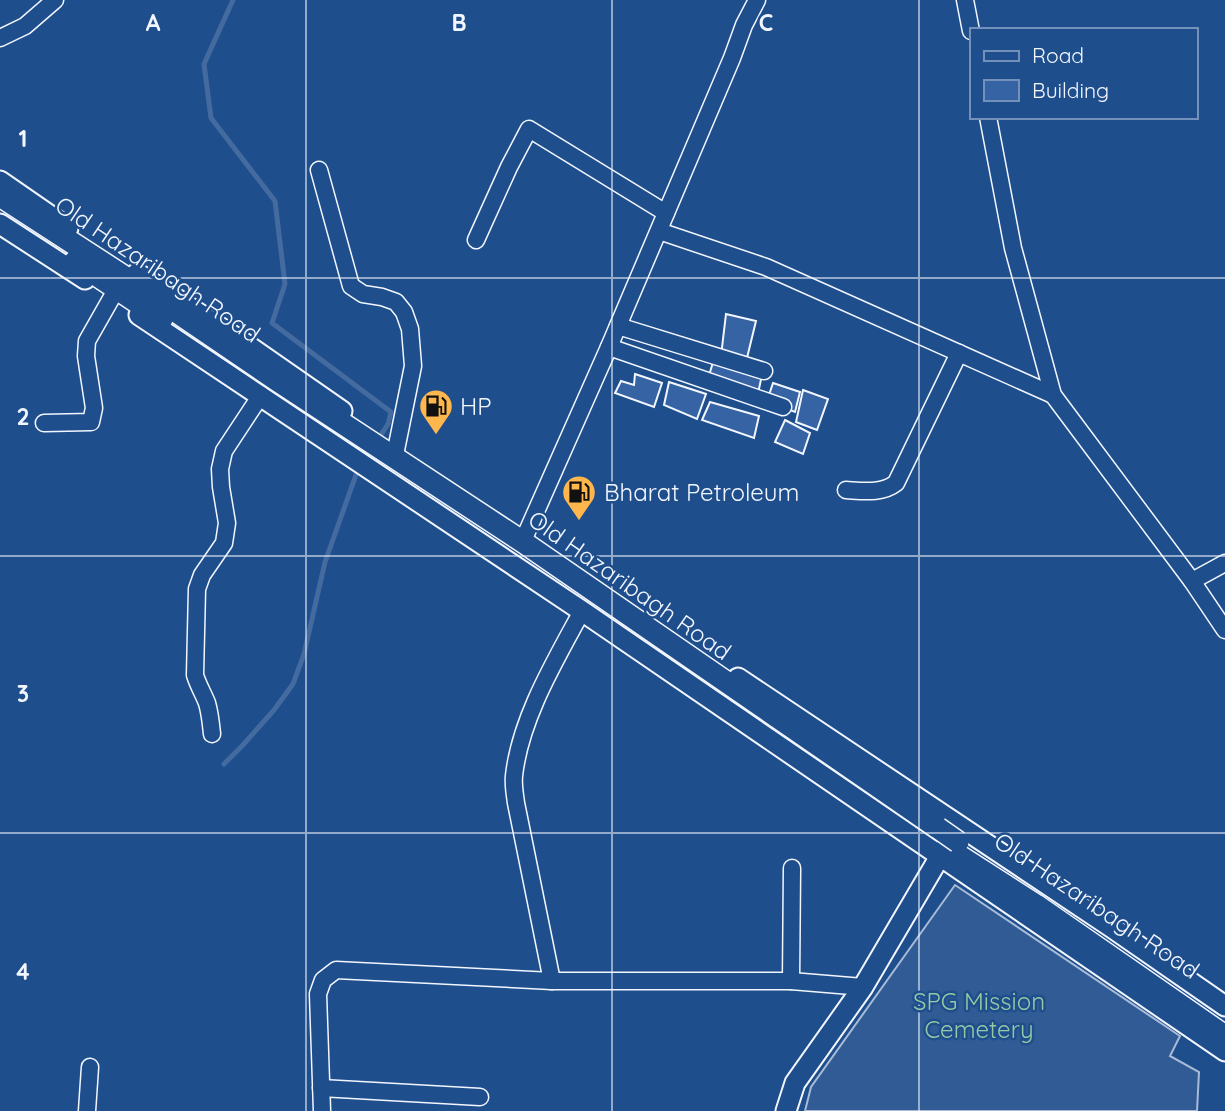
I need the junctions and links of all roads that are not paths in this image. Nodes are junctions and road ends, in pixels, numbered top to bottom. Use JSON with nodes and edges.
{"nodes":[{"id":1,"x":55,"y":0,"type":"edge"},
{"id":2,"x":757,"y":0,"type":"edge"},
{"id":3,"x":965,"y":0,"type":"edge"},
{"id":4,"x":970,"y":28,"type":"edge"},
{"id":5,"x":0,"y":38,"type":"edge"},
{"id":6,"x":988,"y":119,"type":"edge"},
{"id":7,"x":319,"y":170,"type":"dead end"},
{"id":8,"x":0,"y":181,"type":"edge"},
{"id":9,"x":0,"y":196,"type":"edge"},
{"id":10,"x":0,"y":213,"type":"edge"},
{"id":11,"x":666,"y":213,"type":"junction"},
{"id":12,"x":0,"y":223,"type":"edge"},
{"id":13,"x":659,"y":230,"type":"junction"},
{"id":14,"x":476,"y":240,"type":"dead end"},
{"id":15,"x":112,"y":296,"type":"junction"},
{"id":16,"x":618,"y":326,"type":"junction"},
{"id":17,"x":609,"y":347,"type":"junction"},
{"id":18,"x":959,"y":353,"type":"junction"},
{"id":19,"x":764,"y":371,"type":"dead end"},
{"id":20,"x":1053,"y":395,"type":"junction"},
{"id":21,"x":261,"y":396,"type":"junction"},
{"id":22,"x":783,"y":407,"type":"dead end"},
{"id":23,"x":44,"y":423,"type":"dead end"},
{"id":24,"x":373,"y":450,"type":"junction"},
{"id":25,"x":846,"y":490,"type":"dead end"},
{"id":26,"x":526,"y":534,"type":"junction"},
{"id":27,"x":1225,"y":563,"type":"edge"},
{"id":28,"x":1192,"y":581,"type":"junction"},
{"id":29,"x":582,"y":611,"type":"junction"},
{"id":30,"x":1225,"y":630,"type":"edge"},
{"id":31,"x":212,"y":734,"type":"dead end"},
{"id":32,"x":947,"y":840,"type":"junction"},
{"id":33,"x":792,"y":868,"type":"dead end"},
{"id":34,"x":552,"y":981,"type":"junction"},
{"id":35,"x":791,"y":981,"type":"junction"},
{"id":36,"x":863,"y":987,"type":"junction"},
{"id":37,"x":1225,"y":1006,"type":"edge"},
{"id":38,"x":1225,"y":1023,"type":"edge"},
{"id":39,"x":1225,"y":1036,"type":"edge"},
{"id":40,"x":1225,"y":1051,"type":"edge"},
{"id":41,"x":90,"y":1067,"type":"dead end"},
{"id":42,"x":321,"y":1087,"type":"junction"},
{"id":43,"x":480,"y":1097,"type":"dead end"},
{"id":44,"x":87,"y":1111,"type":"edge"},
{"id":45,"x":322,"y":1111,"type":"edge"},
{"id":46,"x":786,"y":1111,"type":"edge"}],
"edges":[{"from":1,"to":5,"type":"street"},
{"from":2,"to":11,"type":"street"},
{"from":3,"to":4,"type":"street"},
{"from":6,"to":20,"type":"street"},
{"from":7,"to":24,"type":"street"},
{"from":8,"to":24,"type":"street"},
{"from":9,"to":24,"type":"main road","name":"Old Hazaribagh Road"},
{"from":10,"to":24,"type":"main road","name":"Old Hazaribagh Road"},
{"from":11,"to":13,"type":"street"},
{"from":11,"to":14,"type":"street"},
{"from":12,"to":15,"type":"street"},
{"from":13,"to":16,"type":"street"},
{"from":13,"to":18,"type":"street"},
{"from":15,"to":21,"type":"street"},
{"from":15,"to":23,"type":"street"},
{"from":16,"to":17,"type":"street"},
{"from":16,"to":19,"type":"street"},
{"from":17,"to":22,"type":"street"},
{"from":17,"to":26,"type":"street"},
{"from":18,"to":20,"type":"street"},
{"from":18,"to":25,"type":"street"},
{"from":20,"to":28,"type":"street"},
{"from":21,"to":24,"type":"street"},
{"from":21,"to":31,"type":"street"},
{"from":24,"to":26,"type":"street"},
{"from":24,"to":29,"type":"street"},
{"from":24,"to":32,"type":"main road","name":"Old Hazaribagh Road"},
{"from":26,"to":32,"type":"street"},
{"from":27,"to":28,"type":"street"},
{"from":28,"to":30,"type":"street"},
{"from":29,"to":32,"type":"street"},
{"from":29,"to":34,"type":"street"},
{"from":32,"to":36,"type":"street"},
{"from":32,"to":37,"type":"street"},
{"from":32,"to":38,"type":"main road","name":"Old Hazaribagh Road"},
{"from":32,"to":39,"type":"main road","name":"Old Hazaribagh Road"},
{"from":32,"to":40,"type":"street"},
{"from":33,"to":35,"type":"street"},
{"from":34,"to":35,"type":"street"},
{"from":34,"to":42,"type":"street"},
{"from":35,"to":36,"type":"street"},
{"from":36,"to":46,"type":"street"},
{"from":41,"to":44,"type":"street"},
{"from":42,"to":43,"type":"street"},
{"from":42,"to":45,"type":"street"}]}
